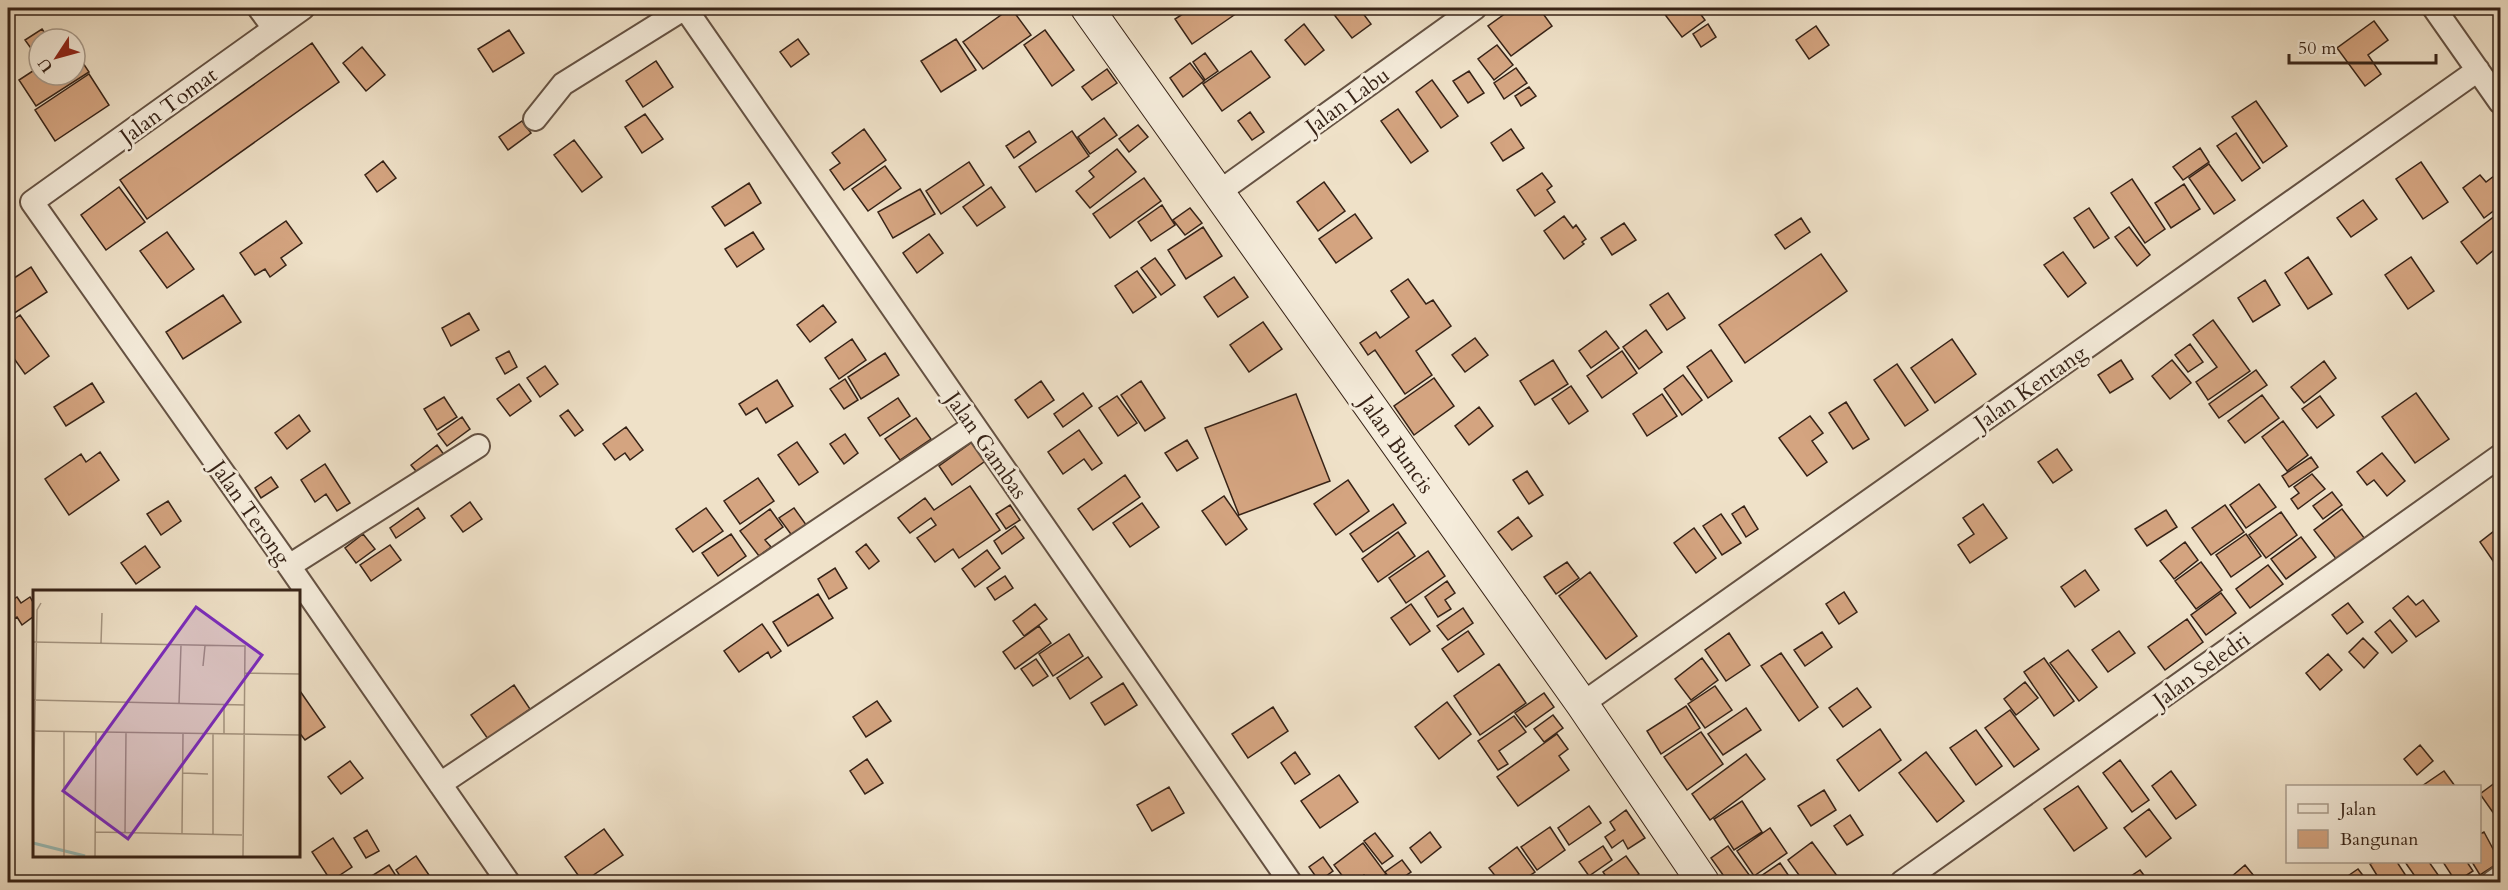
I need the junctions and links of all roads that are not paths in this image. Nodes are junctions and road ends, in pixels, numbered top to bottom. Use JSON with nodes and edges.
{"nodes":[{"id":1,"x":259,"y":8,"type":"edge"},
{"id":2,"x":303,"y":8,"type":"edge"},
{"id":3,"x":1087,"y":8,"type":"edge"},
{"id":4,"x":1475,"y":8,"type":"edge"},
{"id":5,"x":2434,"y":8,"type":"edge"},
{"id":6,"x":689,"y":9,"type":"edge"},
{"id":7,"x":274,"y":28,"type":"junction"},
{"id":8,"x":2478,"y":70,"type":"junction"},
{"id":9,"x":2500,"y":102,"type":"edge"},
{"id":10,"x":534,"y":119,"type":"dead end"},
{"id":11,"x":1219,"y":192,"type":"junction"},
{"id":12,"x":32,"y":202,"type":"joint"},
{"id":13,"x":974,"y":426,"type":"junction"},
{"id":14,"x":478,"y":446,"type":"dead end"},
{"id":15,"x":2500,"y":456,"type":"edge"},
{"id":16,"x":289,"y":566,"type":"junction"},
{"id":17,"x":1582,"y":704,"type":"junction"},
{"id":18,"x":440,"y":784,"type":"junction"},
{"id":19,"x":2500,"y":878,"type":"edge"},
{"id":20,"x":508,"y":882,"type":"edge"},
{"id":21,"x":1290,"y":882,"type":"edge"},
{"id":22,"x":1703,"y":882,"type":"edge"},
{"id":23,"x":1902,"y":882,"type":"edge"},
{"id":24,"x":2493,"y":882,"type":"edge"}],
"edges":[{"from":1,"to":7,"type":"street"},
{"from":2,"to":7,"type":"street","name":"Jalan Tomat"},
{"from":3,"to":11,"type":"street","name":"Jalan Buncis"},
{"from":4,"to":11,"type":"street","name":"Jalan Labu"},
{"from":5,"to":8,"type":"street"},
{"from":6,"to":10,"type":"street"},
{"from":6,"to":13,"type":"street","name":"Jalan Gambas"},
{"from":7,"to":12,"type":"street","name":"Jalan Tomat"},
{"from":8,"to":9,"type":"street"},
{"from":8,"to":17,"type":"street","name":"Jalan Kentang"},
{"from":11,"to":17,"type":"street","name":"Jalan Buncis"},
{"from":12,"to":16,"type":"street","name":"Jalan Terong"},
{"from":13,"to":18,"type":"street"},
{"from":13,"to":21,"type":"street","name":"Jalan Gambas"},
{"from":14,"to":16,"type":"street"},
{"from":15,"to":23,"type":"street","name":"Jalan Seledri"},
{"from":16,"to":18,"type":"street","name":"Jalan Terong"},
{"from":17,"to":22,"type":"street","name":"Jalan Buncis"},
{"from":18,"to":20,"type":"street","name":"Jalan Terong"},
{"from":19,"to":24,"type":"street"}]}
